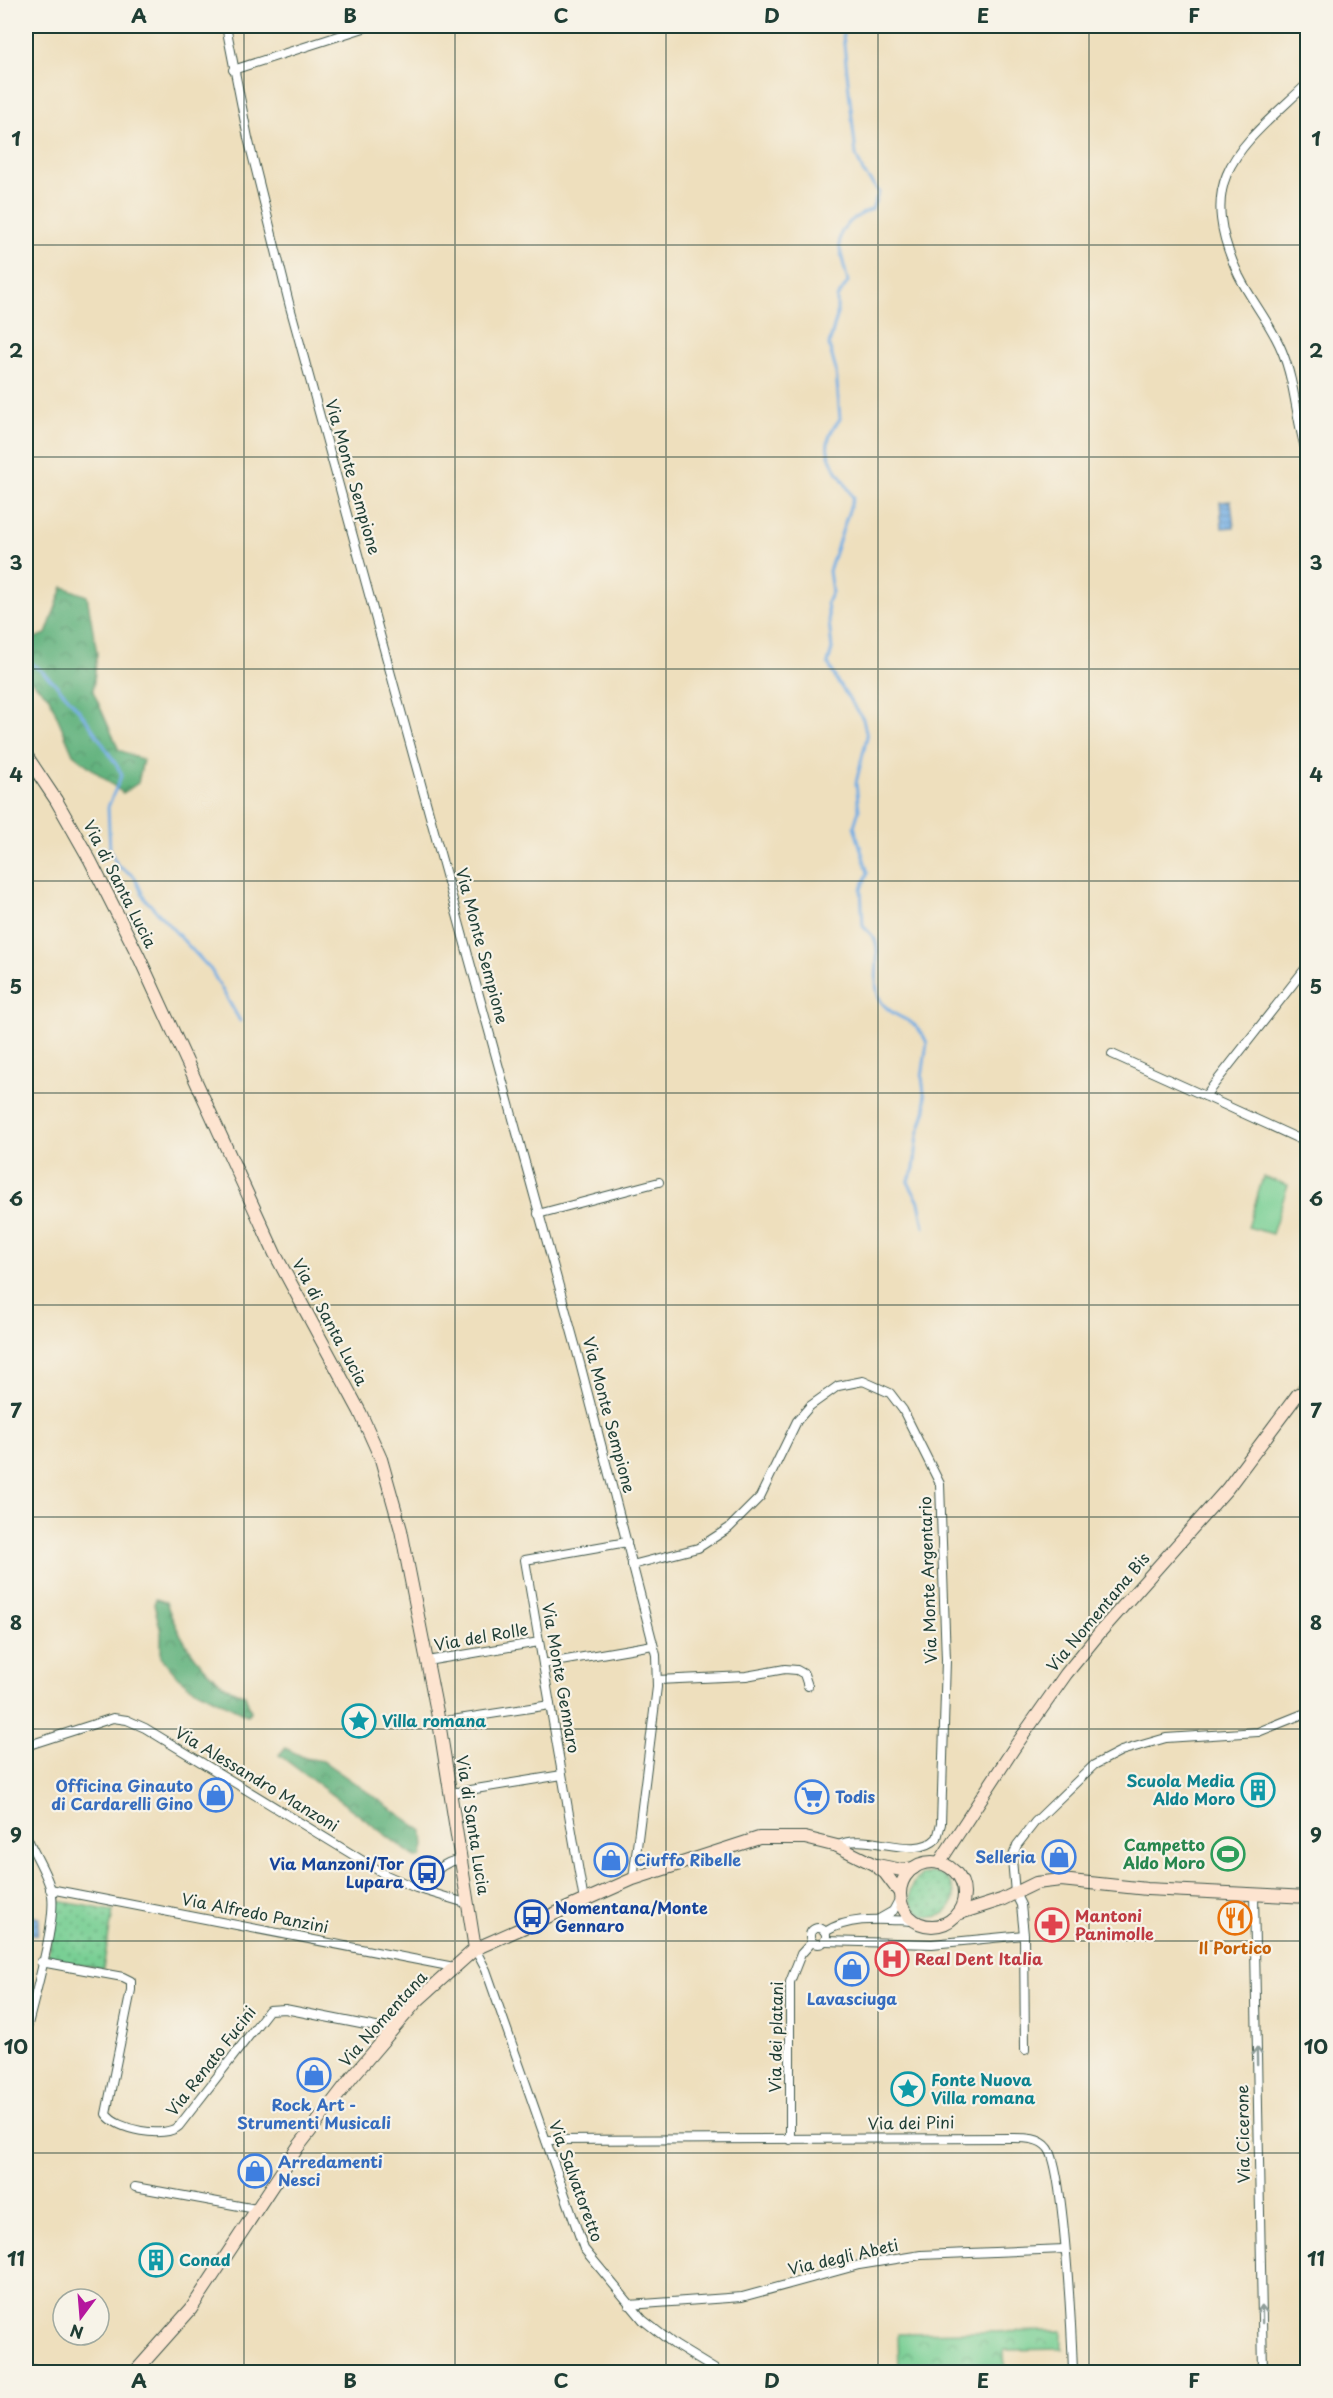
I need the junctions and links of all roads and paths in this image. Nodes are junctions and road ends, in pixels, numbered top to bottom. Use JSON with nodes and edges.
{"nodes":[{"id":1,"x":226,"y":26,"type":"edge"},
{"id":2,"x":370,"y":26,"type":"edge"},
{"id":3,"x":233,"y":70,"type":"junction"},
{"id":4,"x":1308,"y":83,"type":"edge"},
{"id":5,"x":1308,"y":458,"type":"edge"},
{"id":6,"x":26,"y":755,"type":"edge"},
{"id":7,"x":1308,"y":965,"type":"edge"},
{"id":8,"x":1112,"y":1054,"type":"dead end"},
{"id":9,"x":1205,"y":1096,"type":"junction"},
{"id":10,"x":1308,"y":1143,"type":"edge"},
{"id":11,"x":659,"y":1182,"type":"dead end"},
{"id":12,"x":538,"y":1214,"type":"junction"},
{"id":13,"x":1298,"y":1394,"type":"tunnel mouth"},
{"id":14,"x":627,"y":1542,"type":"junction"},
{"id":15,"x":633,"y":1565,"type":"junction"},
{"id":16,"x":540,"y":1642,"type":"junction"},
{"id":17,"x":653,"y":1645,"type":"junction"},
{"id":18,"x":427,"y":1661,"type":"junction"},
{"id":19,"x":543,"y":1664,"type":"junction"},
{"id":20,"x":657,"y":1680,"type":"junction"},
{"id":21,"x":808,"y":1686,"type":"dead end"},
{"id":22,"x":550,"y":1705,"type":"junction"},
{"id":23,"x":1308,"y":1712,"type":"edge"},
{"id":24,"x":439,"y":1722,"type":"junction"},
{"id":25,"x":26,"y":1746,"type":"edge"},
{"id":26,"x":562,"y":1775,"type":"junction"},
{"id":27,"x":451,"y":1793,"type":"junction"},
{"id":28,"x":26,"y":1835,"type":"edge"},
{"id":29,"x":837,"y":1846,"type":"junction"},
{"id":30,"x":462,"y":1859,"type":"junction"},
{"id":31,"x":939,"y":1863,"type":"junction"},
{"id":32,"x":873,"y":1864,"type":"junction"},
{"id":33,"x":914,"y":1868,"type":"junction"},
{"id":34,"x":633,"y":1879,"type":"junction"},
{"id":35,"x":963,"y":1888,"type":"junction"},
{"id":36,"x":50,"y":1889,"type":"junction"},
{"id":37,"x":427,"y":1891,"type":"junction"},
{"id":38,"x":1015,"y":1893,"type":"junction"},
{"id":39,"x":1254,"y":1894,"type":"junction"},
{"id":40,"x":900,"y":1895,"type":"junction"},
{"id":41,"x":1308,"y":1897,"type":"edge"},
{"id":42,"x":584,"y":1901,"type":"junction"},
{"id":43,"x":990,"y":1903,"type":"junction"},
{"id":44,"x":469,"y":1904,"type":"junction"},
{"id":45,"x":957,"y":1914,"type":"junction"},
{"id":46,"x":878,"y":1919,"type":"junction"},
{"id":47,"x":914,"y":1921,"type":"junction"},
{"id":48,"x":1024,"y":1935,"type":"junction"},
{"id":49,"x":825,"y":1937,"type":"junction"},
{"id":50,"x":813,"y":1942,"type":"junction"},
{"id":51,"x":476,"y":1949,"type":"junction"},
{"id":52,"x":41,"y":1962,"type":"junction"},
{"id":53,"x":454,"y":1967,"type":"junction"},
{"id":54,"x":391,"y":2030,"type":"junction"},
{"id":55,"x":26,"y":2033,"type":"edge"},
{"id":56,"x":1024,"y":2050,"type":"dead end"},
{"id":57,"x":546,"y":2140,"type":"junction"},
{"id":58,"x":790,"y":2140,"type":"junction"},
{"id":59,"x":135,"y":2187,"type":"dead end"},
{"id":60,"x":256,"y":2210,"type":"junction"},
{"id":61,"x":1065,"y":2249,"type":"junction"},
{"id":62,"x":629,"y":2305,"type":"junction"},
{"id":63,"x":26,"y":2368,"type":"edge"},
{"id":64,"x":47,"y":2373,"type":"edge"},
{"id":65,"x":135,"y":2373,"type":"edge"},
{"id":66,"x":719,"y":2373,"type":"edge"},
{"id":67,"x":1073,"y":2373,"type":"edge"},
{"id":68,"x":1263,"y":2373,"type":"edge"}],
"edges":[{"from":1,"to":3,"type":"street","name":"Via Monte Sempione"},
{"from":2,"to":3,"type":"street"},
{"from":3,"to":12,"type":"street","name":"Via Monte Sempione"},
{"from":4,"to":5,"type":"street"},
{"from":6,"to":18,"type":"main road","name":"Via di Santa Lucia"},
{"from":7,"to":9,"type":"street"},
{"from":8,"to":9,"type":"street"},
{"from":9,"to":10,"type":"street"},
{"from":11,"to":12,"type":"street"},
{"from":12,"to":14,"type":"street","name":"Via Monte Sempione"},
{"from":13,"to":31,"type":"main road","name":"Via Nomentana Bis"},
{"from":14,"to":15,"type":"street","name":"Via Monte Sempione"},
{"from":14,"to":16,"type":"street","name":"Via Monte Gennaro"},
{"from":15,"to":17,"type":"street","name":"Via Monte Sempione"},
{"from":15,"to":29,"type":"street","name":"Via Monte Argentario"},
{"from":16,"to":18,"type":"street","name":"Via del Rolle"},
{"from":16,"to":19,"type":"street","name":"Via Monte Gennaro"},
{"from":17,"to":19,"type":"street"},
{"from":17,"to":20,"type":"street","name":"Via Monte Sempione"},
{"from":18,"to":24,"type":"main road","name":"Via di Santa Lucia"},
{"from":19,"to":22,"type":"street","name":"Via Monte Gennaro"},
{"from":20,"to":21,"type":"street"},
{"from":20,"to":34,"type":"street","name":"Via Monte Sempione"},
{"from":22,"to":24,"type":"street"},
{"from":22,"to":26,"type":"street","name":"Via Monte Gennaro"},
{"from":23,"to":38,"type":"street"},
{"from":24,"to":27,"type":"main road","name":"Via di Santa Lucia"},
{"from":25,"to":37,"type":"street","name":"Via Alessandro Manzoni"},
{"from":26,"to":27,"type":"street"},
{"from":26,"to":42,"type":"street","name":"Via Monte Gennaro"},
{"from":27,"to":30,"type":"main road","name":"Via di Santa Lucia"},
{"from":28,"to":36,"type":"street"},
{"from":29,"to":32,"type":"main road","name":"Via Nomentana"},
{"from":29,"to":34,"type":"main road","name":"Via Nomentana"},
{"from":30,"to":37,"type":"street"},
{"from":30,"to":44,"type":"main road","name":"Via di Santa Lucia"},
{"from":31,"to":33,"type":"main road"},
{"from":31,"to":35,"type":"main road"},
{"from":32,"to":33,"type":"main road","name":"Via Nomentana"},
{"from":32,"to":40,"type":"main road","name":"Via Nomentana"},
{"from":33,"to":40,"type":"main road"},
{"from":34,"to":42,"type":"main road","name":"Via Nomentana"},
{"from":35,"to":43,"type":"main road"},
{"from":35,"to":45,"type":"main road"},
{"from":36,"to":52,"type":"street"},
{"from":36,"to":53,"type":"street","name":"Via Alfredo Panzini"},
{"from":37,"to":44,"type":"street","name":"Via Alessandro Manzoni"},
{"from":38,"to":39,"type":"main road"},
{"from":38,"to":43,"type":"main road"},
{"from":38,"to":48,"type":"street"},
{"from":39,"to":41,"type":"main road"},
{"from":68,"to":39,"type":"street","name":"Via Cicerone","one_way":true},
{"from":40,"to":46,"type":"street"},
{"from":40,"to":47,"type":"main road"},
{"from":42,"to":51,"type":"main road","name":"Via Nomentana"},
{"from":43,"to":45,"type":"main road"},
{"from":44,"to":51,"type":"main road","name":"Via di Santa Lucia"},
{"from":45,"to":47,"type":"main road"},
{"from":46,"to":47,"type":"street"},
{"from":46,"to":49,"type":"street"},
{"from":48,"to":49,"type":"street"},
{"from":48,"to":56,"type":"street"},
{"from":49,"to":50,"type":"street"},
{"from":49,"to":50,"type":"street"},
{"from":50,"to":58,"type":"street","name":"Via dei platani"},
{"from":51,"to":53,"type":"main road","name":"Via Nomentana"},
{"from":51,"to":57,"type":"street","name":"Via Salvatoretto"},
{"from":52,"to":54,"type":"street","name":"Via Renato Fucini"},
{"from":52,"to":55,"type":"street"},
{"from":53,"to":54,"type":"main road","name":"Via Nomentana"},
{"from":54,"to":60,"type":"main road","name":"Via Nomentana"},
{"from":57,"to":58,"type":"street","name":"Via dei Pini"},
{"from":57,"to":62,"type":"street","name":"Via Salvatoretto"},
{"from":58,"to":61,"type":"street","name":"Via dei Pini"},
{"from":59,"to":60,"type":"street"},
{"from":60,"to":65,"type":"main road","name":"Via Nomentana"},
{"from":61,"to":62,"type":"street","name":"Via degli Abeti"},
{"from":61,"to":67,"type":"street","name":"Via dei Pini"},
{"from":62,"to":66,"type":"street","name":"Via Salvatoretto"},
{"from":63,"to":64,"type":"street"}]}
